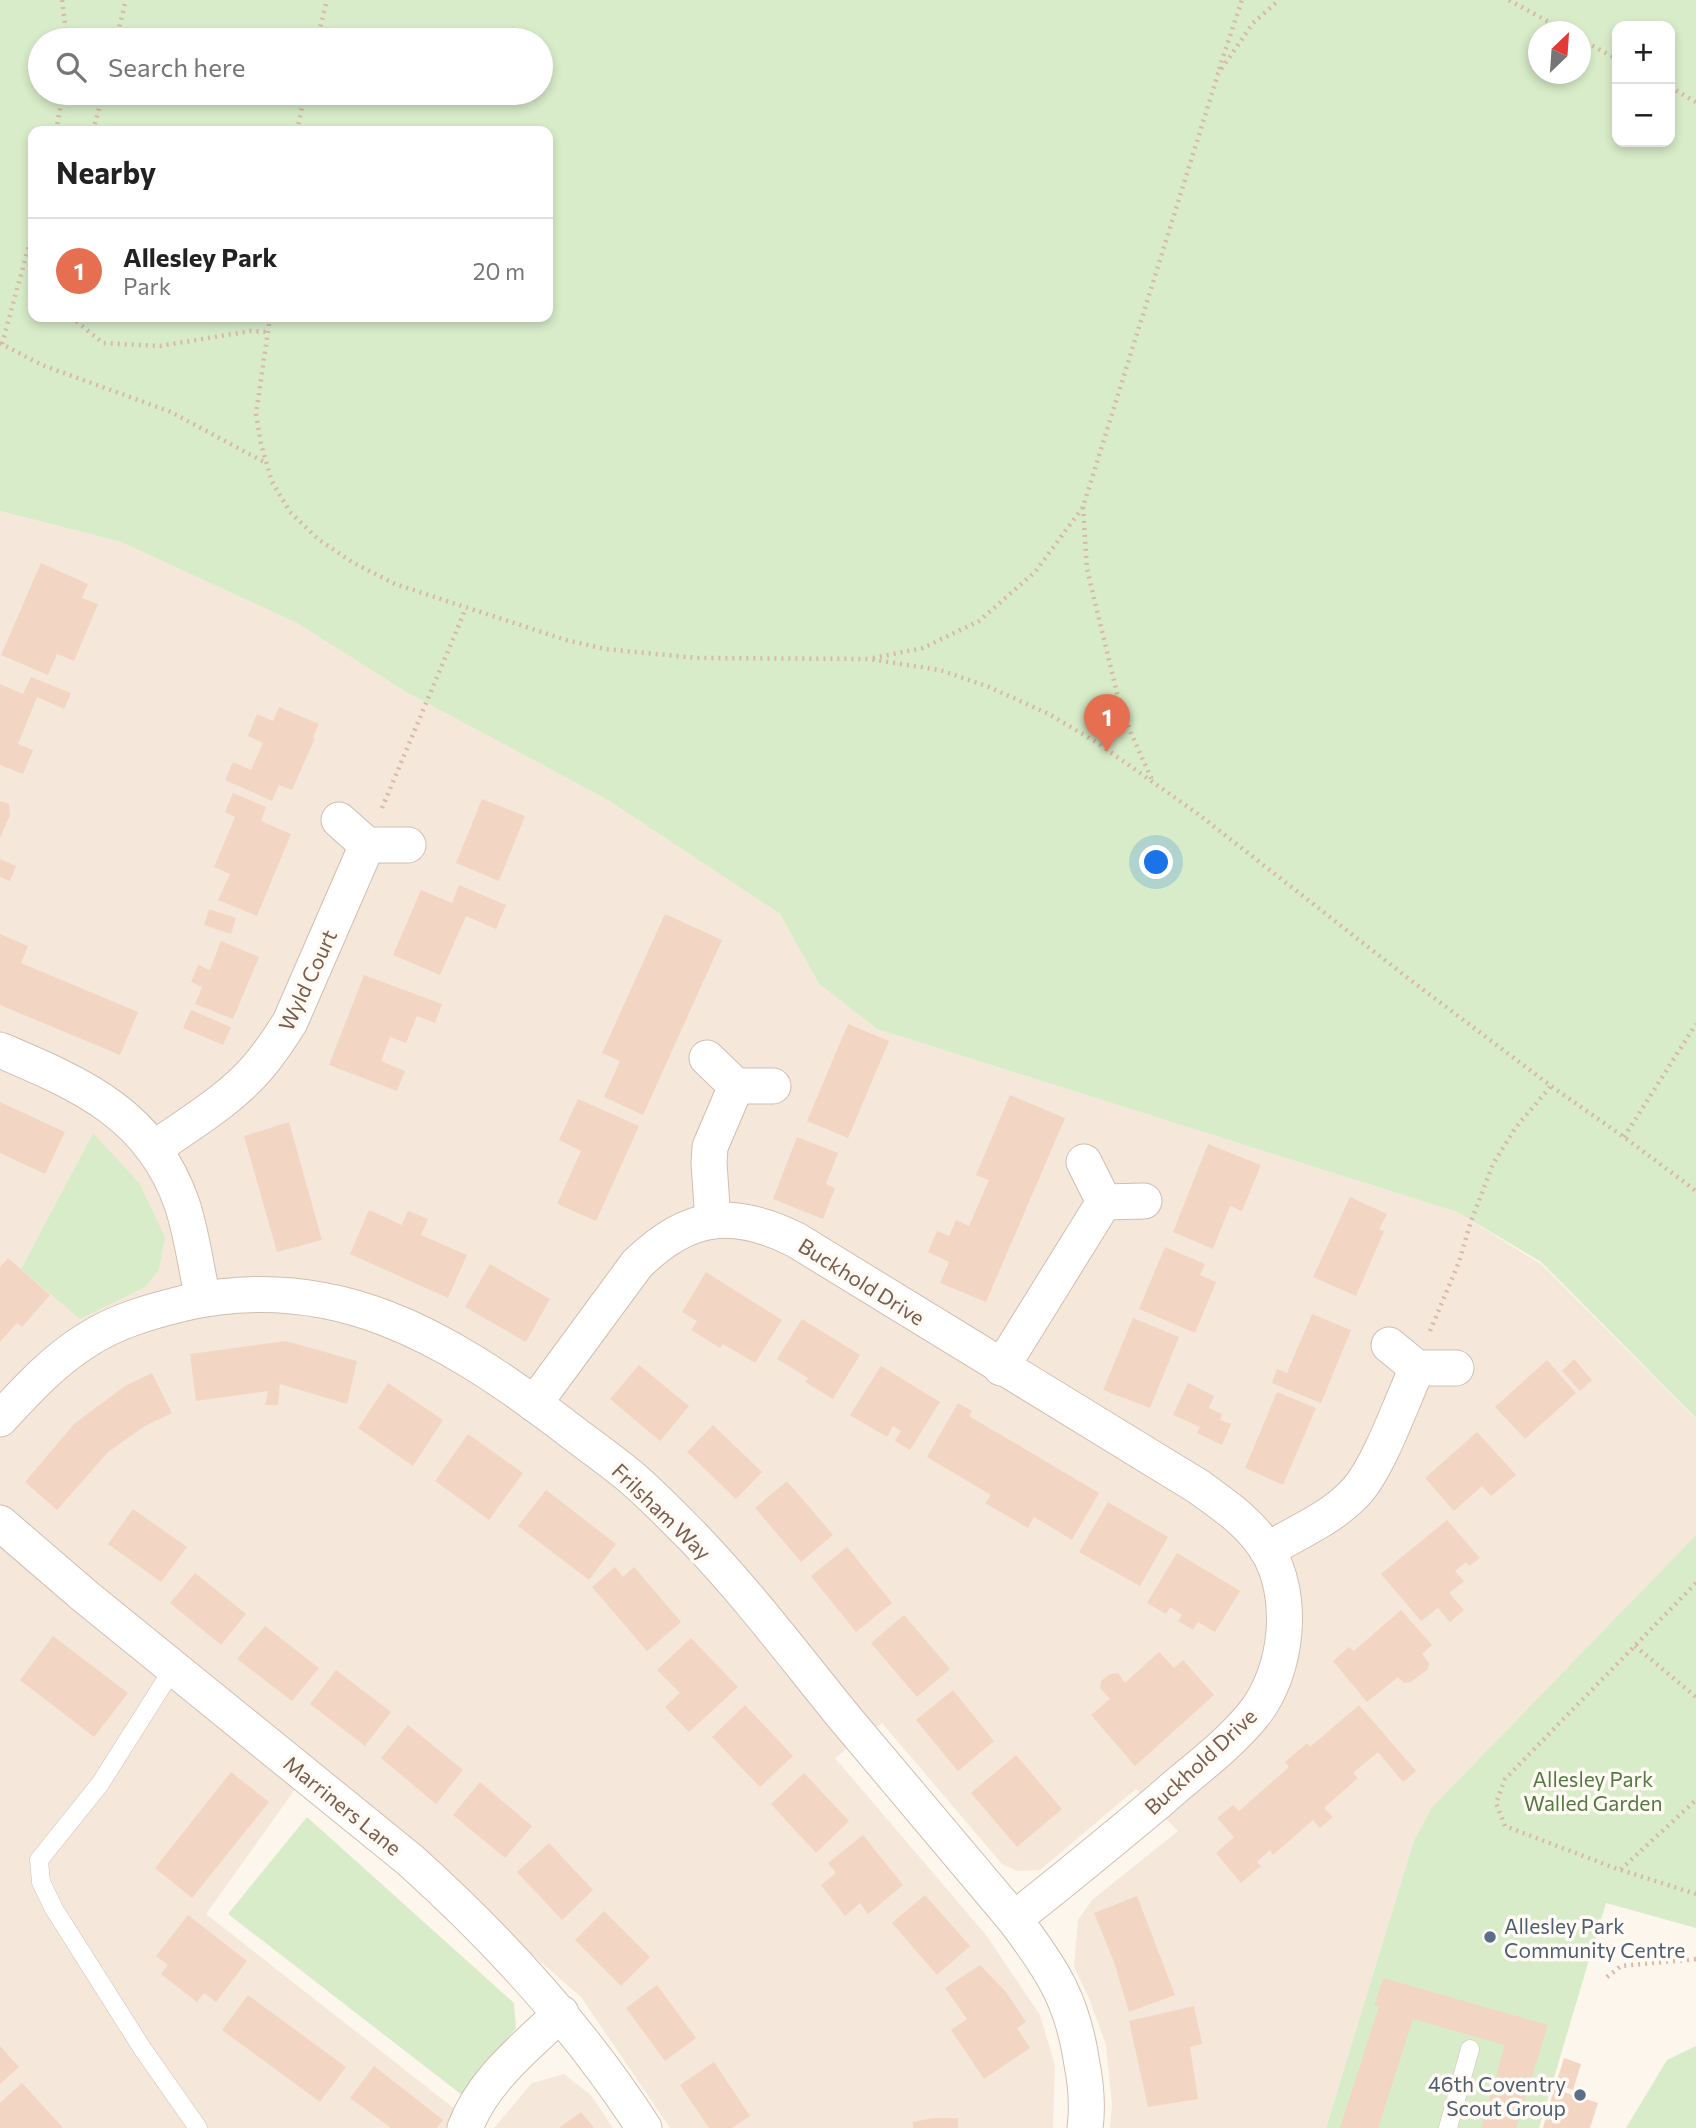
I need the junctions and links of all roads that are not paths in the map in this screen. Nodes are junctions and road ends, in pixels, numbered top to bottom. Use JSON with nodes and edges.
{"nodes":[{"id":1,"x":339,"y":820,"type":"dead end"},
{"id":2,"x":367,"y":845,"type":"junction"},
{"id":3,"x":408,"y":845,"type":"dead end"},
{"id":4,"x":0,"y":1050,"type":"edge"},
{"id":5,"x":708,"y":1058,"type":"dead end"},
{"id":6,"x":736,"y":1086,"type":"junction"},
{"id":7,"x":773,"y":1086,"type":"dead end"},
{"id":8,"x":155,"y":1148,"type":"junction"},
{"id":9,"x":1084,"y":1162,"type":"dead end"},
{"id":10,"x":1144,"y":1201,"type":"dead end"},
{"id":11,"x":1104,"y":1202,"type":"junction"},
{"id":12,"x":713,"y":1221,"type":"junction"},
{"id":13,"x":203,"y":1299,"type":"junction"},
{"id":14,"x":1389,"y":1345,"type":"dead end"},
{"id":15,"x":1001,"y":1368,"type":"junction"},
{"id":16,"x":1417,"y":1368,"type":"junction"},
{"id":17,"x":1457,"y":1368,"type":"dead end"},
{"id":18,"x":534,"y":1404,"type":"junction"},
{"id":19,"x":0,"y":1419,"type":"edge"},
{"id":20,"x":0,"y":1523,"type":"edge"},
{"id":21,"x":1267,"y":1550,"type":"junction"},
{"id":22,"x":174,"y":1667,"type":"junction"},
{"id":23,"x":1014,"y":1919,"type":"junction"},
{"id":24,"x":561,"y":2013,"type":"junction"},
{"id":25,"x":1470,"y":2049,"type":"dead end"},
{"id":26,"x":198,"y":2128,"type":"edge"},
{"id":27,"x":465,"y":2128,"type":"edge"},
{"id":28,"x":644,"y":2128,"type":"edge"},
{"id":29,"x":1085,"y":2128,"type":"edge"},
{"id":30,"x":1448,"y":2128,"type":"edge"}],
"edges":[{"from":1,"to":2,"type":"street"},
{"from":2,"to":3,"type":"street"},
{"from":2,"to":8,"type":"street","name":"Wyld Court"},
{"from":4,"to":8,"type":"street"},
{"from":5,"to":6,"type":"street"},
{"from":6,"to":7,"type":"street"},
{"from":6,"to":12,"type":"street"},
{"from":8,"to":13,"type":"street"},
{"from":9,"to":11,"type":"street"},
{"from":10,"to":11,"type":"street"},
{"from":11,"to":15,"type":"street"},
{"from":12,"to":15,"type":"street","name":"Buckhold Drive"},
{"from":12,"to":18,"type":"street","name":"Buckhold Drive"},
{"from":13,"to":18,"type":"street","name":"Frilsham Way"},
{"from":13,"to":19,"type":"street","name":"Frilsham Way"},
{"from":14,"to":16,"type":"street"},
{"from":15,"to":21,"type":"street","name":"Buckhold Drive"},
{"from":16,"to":17,"type":"street"},
{"from":16,"to":21,"type":"street"},
{"from":18,"to":23,"type":"street","name":"Frilsham Way"},
{"from":20,"to":22,"type":"street","name":"Marriners Lane"},
{"from":21,"to":23,"type":"street","name":"Buckhold Drive"},
{"from":22,"to":24,"type":"street","name":"Marriners Lane"},
{"from":22,"to":26,"type":"lane"},
{"from":23,"to":29,"type":"street","name":"Frilsham Way"},
{"from":24,"to":27,"type":"street"},
{"from":24,"to":28,"type":"street","name":"Marriners Lane"},
{"from":25,"to":30,"type":"lane"}]}
